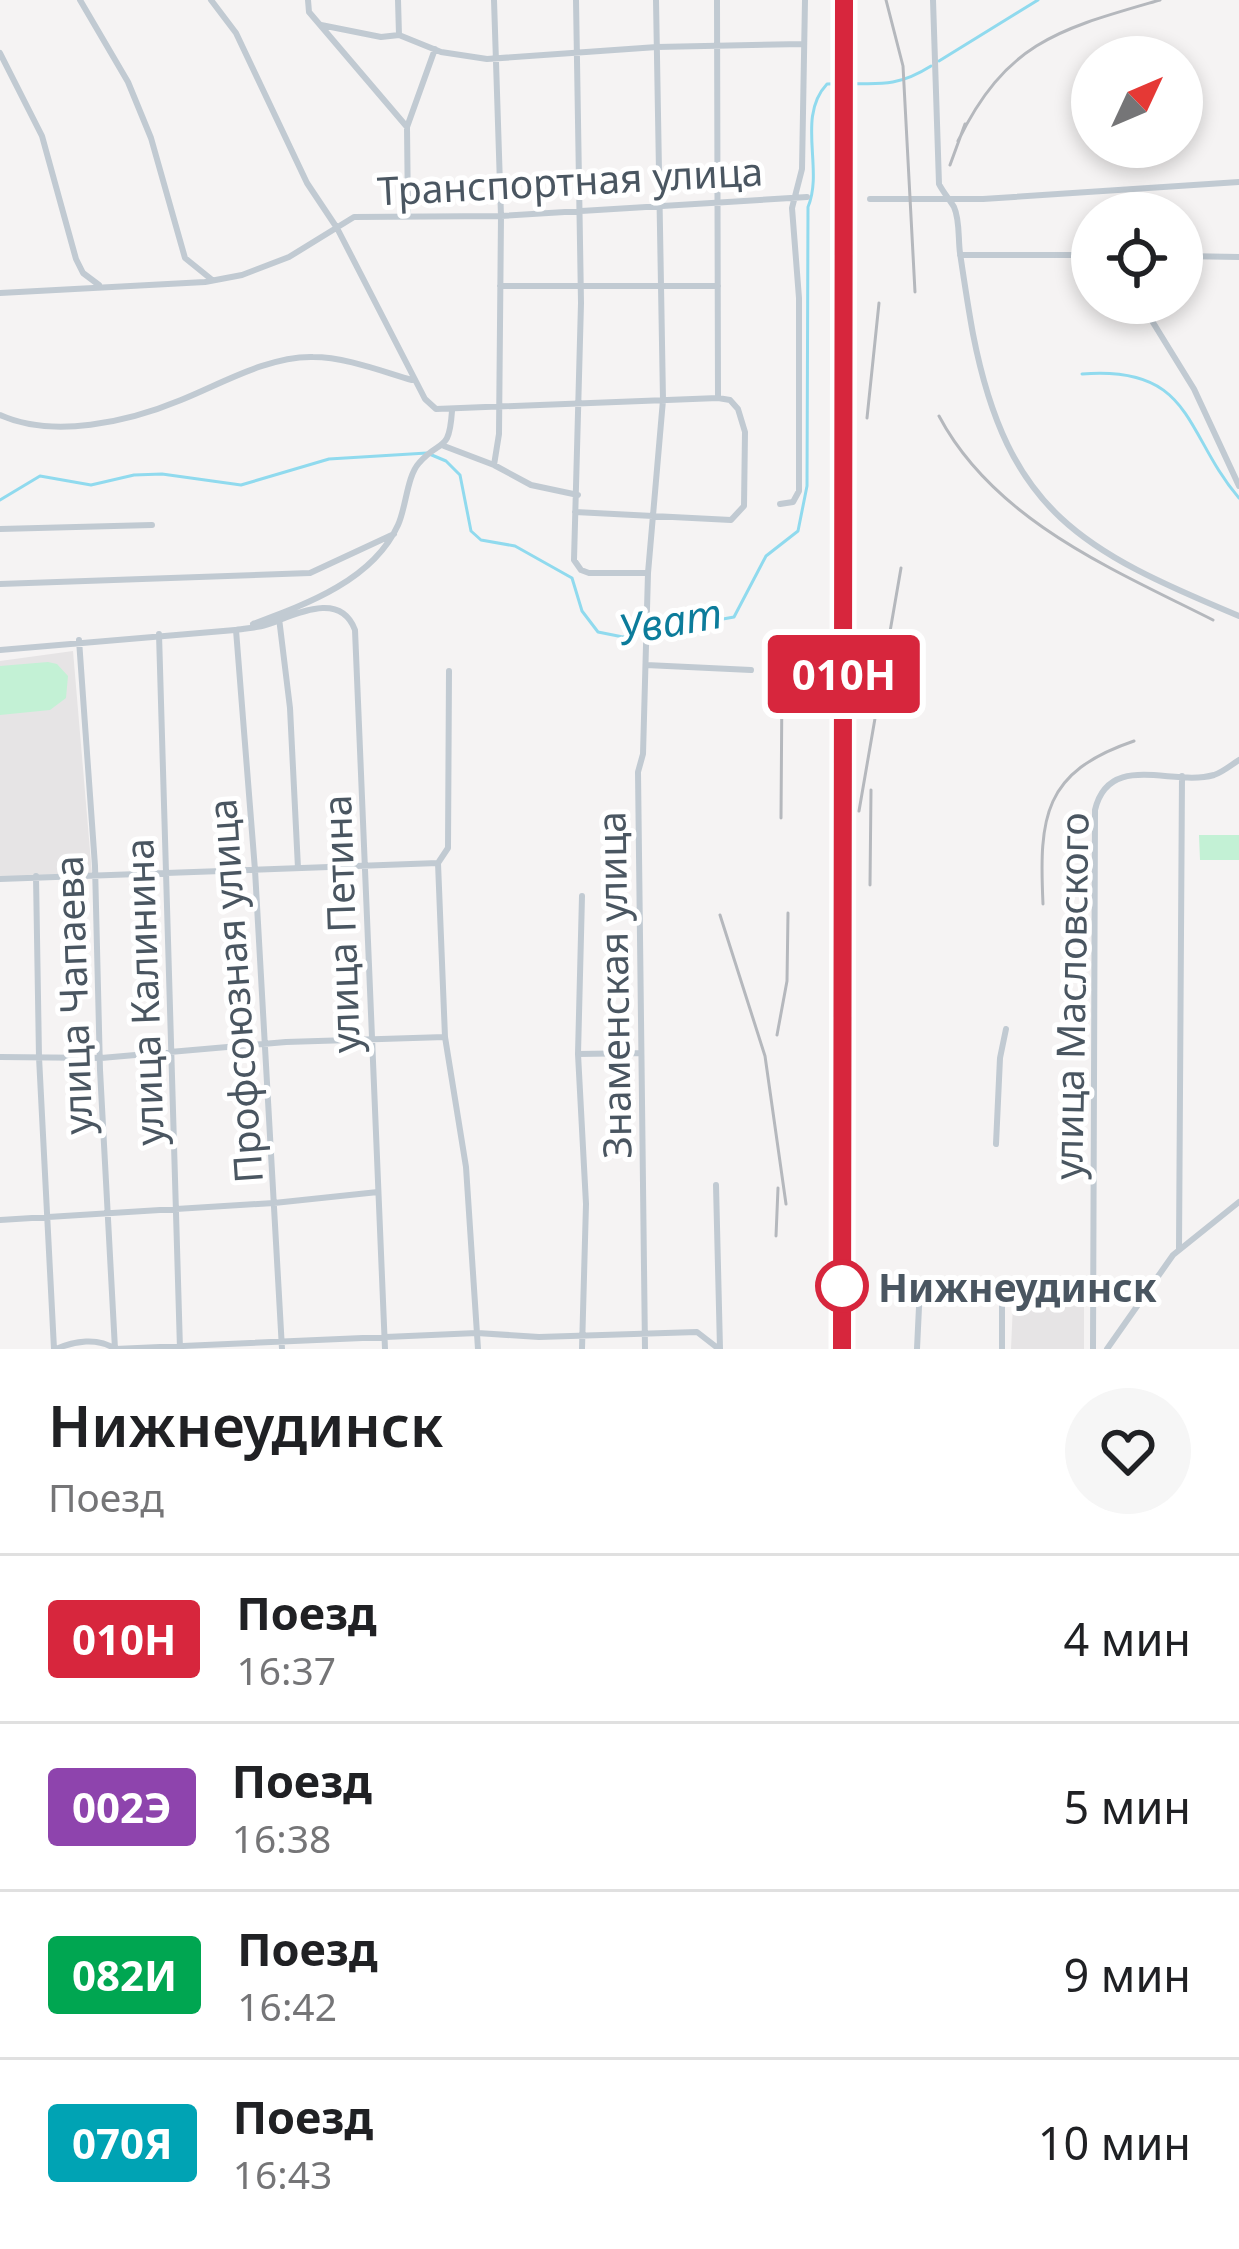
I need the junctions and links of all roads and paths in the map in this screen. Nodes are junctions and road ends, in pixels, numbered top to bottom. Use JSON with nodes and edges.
{"nodes":[{"id":1,"x":80,"y":0,"type":"edge"},
{"id":2,"x":211,"y":0,"type":"edge"},
{"id":3,"x":308,"y":0,"type":"edge"},
{"id":4,"x":398,"y":0,"type":"edge"},
{"id":5,"x":494,"y":0,"type":"edge"},
{"id":6,"x":576,"y":0,"type":"edge"},
{"id":7,"x":656,"y":0,"type":"edge"},
{"id":8,"x":717,"y":0,"type":"edge"},
{"id":9,"x":805,"y":0,"type":"edge"},
{"id":10,"x":932,"y":0,"type":"edge"},
{"id":11,"x":321,"y":25,"type":"junction"},
{"id":12,"x":399,"y":35,"type":"junction"},
{"id":13,"x":804,"y":44,"type":"junction"},
{"id":14,"x":718,"y":46,"type":"junction"},
{"id":15,"x":657,"y":47,"type":"junction"},
{"id":16,"x":435,"y":49,"type":"junction"},
{"id":17,"x":0,"y":53,"type":"edge"},
{"id":18,"x":576,"y":54,"type":"junction"},
{"id":19,"x":496,"y":57,"type":"junction"},
{"id":20,"x":406,"y":128,"type":"junction"},
{"id":21,"x":1239,"y":182,"type":"edge"},
{"id":22,"x":802,"y":196,"type":"junction"},
{"id":23,"x":870,"y":199,"type":"dead end"},
{"id":24,"x":949,"y":200,"type":"junction"},
{"id":25,"x":719,"y":202,"type":"junction"},
{"id":26,"x":660,"y":207,"type":"junction"},
{"id":27,"x":579,"y":211,"type":"junction"},
{"id":28,"x":501,"y":216,"type":"junction"},
{"id":29,"x":409,"y":217,"type":"junction"},
{"id":30,"x":337,"y":228,"type":"junction"},
{"id":31,"x":961,"y":255,"type":"junction"},
{"id":32,"x":1071,"y":256,"type":"edge"},
{"id":33,"x":1203,"y":256,"type":"edge"},
{"id":34,"x":1239,"y":257,"type":"edge"},
{"id":35,"x":213,"y":281,"type":"junction"},
{"id":36,"x":660,"y":284,"type":"junction"},
{"id":37,"x":103,"y":286,"type":"junction"},
{"id":38,"x":500,"y":286,"type":"junction"},
{"id":39,"x":718,"y":286,"type":"junction"},
{"id":40,"x":581,"y":287,"type":"junction"},
{"id":41,"x":0,"y":293,"type":"edge"},
{"id":42,"x":1154,"y":324,"type":"edge"},
{"id":43,"x":416,"y":381,"type":"junction"},
{"id":44,"x":718,"y":398,"type":"junction"},
{"id":45,"x":663,"y":400,"type":"junction"},
{"id":46,"x":499,"y":406,"type":"junction"},
{"id":47,"x":577,"y":407,"type":"junction"},
{"id":48,"x":452,"y":411,"type":"junction"},
{"id":49,"x":0,"y":415,"type":"edge"},
{"id":50,"x":444,"y":446,"type":"junction"},
{"id":51,"x":494,"y":465,"type":"junction"},
{"id":52,"x":1239,"y":486,"type":"edge"},
{"id":53,"x":578,"y":495,"type":"junction"},
{"id":54,"x":781,"y":504,"type":"dead end"},
{"id":55,"x":575,"y":512,"type":"junction"},
{"id":56,"x":656,"y":516,"type":"junction"},
{"id":57,"x":152,"y":525,"type":"dead end"},
{"id":58,"x":0,"y":529,"type":"edge"},
{"id":59,"x":394,"y":534,"type":"junction"},
{"id":60,"x":648,"y":573,"type":"junction"},
{"id":61,"x":0,"y":584,"type":"edge"},
{"id":62,"x":1239,"y":616,"type":"edge"},
{"id":63,"x":279,"y":618,"type":"junction"},
{"id":64,"x":236,"y":630,"type":"junction"},
{"id":65,"x":159,"y":634,"type":"junction"},
{"id":66,"x":79,"y":640,"type":"junction"},
{"id":67,"x":0,"y":650,"type":"edge"},
{"id":68,"x":645,"y":665,"type":"junction"},
{"id":69,"x":751,"y":670,"type":"dead end"},
{"id":70,"x":449,"y":671,"type":"dead end"},
{"id":71,"x":1239,"y":760,"type":"edge"},
{"id":72,"x":1182,"y":776,"type":"junction"},
{"id":73,"x":364,"y":862,"type":"junction"},
{"id":74,"x":438,"y":863,"type":"junction"},
{"id":75,"x":298,"y":868,"type":"junction"},
{"id":76,"x":255,"y":870,"type":"junction"},
{"id":77,"x":163,"y":872,"type":"junction"},
{"id":78,"x":36,"y":876,"type":"junction"},
{"id":79,"x":93,"y":876,"type":"junction"},
{"id":80,"x":0,"y":878,"type":"edge"},
{"id":81,"x":582,"y":896,"type":"dead end"},
{"id":82,"x":1006,"y":1029,"type":"dead end"},
{"id":83,"x":445,"y":1037,"type":"junction"},
{"id":84,"x":369,"y":1038,"type":"junction"},
{"id":85,"x":265,"y":1044,"type":"junction"},
{"id":86,"x":641,"y":1053,"type":"junction"},
{"id":87,"x":175,"y":1054,"type":"junction"},
{"id":88,"x":578,"y":1054,"type":"junction"},
{"id":89,"x":0,"y":1057,"type":"edge"},
{"id":90,"x":40,"y":1057,"type":"junction"},
{"id":91,"x":101,"y":1058,"type":"junction"},
{"id":92,"x":996,"y":1144,"type":"dead end"},
{"id":93,"x":716,"y":1185,"type":"dead end"},
{"id":94,"x":378,"y":1192,"type":"junction"},
{"id":95,"x":1239,"y":1202,"type":"edge"},
{"id":96,"x":274,"y":1204,"type":"junction"},
{"id":97,"x":177,"y":1208,"type":"junction"},
{"id":98,"x":108,"y":1213,"type":"junction"},
{"id":99,"x":50,"y":1219,"type":"junction"},
{"id":100,"x":0,"y":1220,"type":"edge"},
{"id":101,"x":1179,"y":1249,"type":"junction"},
{"id":102,"x":1092,"y":1288,"type":"junction"},
{"id":103,"x":1002,"y":1295,"type":"junction"},
{"id":104,"x":921,"y":1296,"type":"junction"},
{"id":105,"x":1093,"y":1298,"type":"junction"},
{"id":106,"x":477,"y":1333,"type":"junction"},
{"id":107,"x":384,"y":1336,"type":"junction"},
{"id":108,"x":582,"y":1336,"type":"junction"},
{"id":109,"x":644,"y":1337,"type":"junction"},
{"id":110,"x":282,"y":1344,"type":"edge"},
{"id":111,"x":180,"y":1347,"type":"edge"},
{"id":112,"x":55,"y":1349,"type":"edge"},
{"id":113,"x":115,"y":1349,"type":"edge"},
{"id":114,"x":385,"y":1349,"type":"edge"},
{"id":115,"x":478,"y":1349,"type":"edge"},
{"id":116,"x":582,"y":1349,"type":"edge"},
{"id":117,"x":645,"y":1349,"type":"edge"},
{"id":118,"x":719,"y":1349,"type":"edge"},
{"id":119,"x":917,"y":1349,"type":"edge"},
{"id":120,"x":1002,"y":1349,"type":"edge"},
{"id":121,"x":1094,"y":1349,"type":"edge"},
{"id":122,"x":1107,"y":1349,"type":"edge"}],
"edges":[{"from":1,"to":35,"type":"street"},
{"from":2,"to":30,"type":"street"},
{"from":3,"to":11,"type":"street"},
{"from":4,"to":12,"type":"street"},
{"from":5,"to":19,"type":"street"},
{"from":6,"to":18,"type":"street"},
{"from":7,"to":15,"type":"street","name":"Знаменская улица"},
{"from":8,"to":14,"type":"street"},
{"from":9,"to":13,"type":"street"},
{"from":10,"to":24,"type":"street"},
{"from":11,"to":12,"type":"street"},
{"from":11,"to":20,"type":"street"},
{"from":12,"to":16,"type":"street"},
{"from":13,"to":14,"type":"street"},
{"from":13,"to":22,"type":"street"},
{"from":14,"to":15,"type":"street"},
{"from":14,"to":25,"type":"street"},
{"from":15,"to":18,"type":"street"},
{"from":15,"to":26,"type":"street","name":"Знаменская улица"},
{"from":16,"to":19,"type":"street"},
{"from":16,"to":20,"type":"street"},
{"from":17,"to":37,"type":"street"},
{"from":18,"to":19,"type":"street"},
{"from":18,"to":27,"type":"street"},
{"from":19,"to":28,"type":"street"},
{"from":20,"to":29,"type":"street"},
{"from":21,"to":24,"type":"street"},
{"from":22,"to":25,"type":"street","name":"Транспортная улица"},
{"from":22,"to":54,"type":"street"},
{"from":23,"to":24,"type":"street"},
{"from":24,"to":31,"type":"street"},
{"from":25,"to":26,"type":"street","name":"Транспортная улица"},
{"from":25,"to":39,"type":"street"},
{"from":26,"to":27,"type":"street","name":"Транспортная улица"},
{"from":26,"to":36,"type":"street","name":"Знаменская улица"},
{"from":27,"to":28,"type":"street","name":"Транспортная улица"},
{"from":27,"to":40,"type":"street"},
{"from":28,"to":29,"type":"street","name":"Транспортная улица"},
{"from":28,"to":38,"type":"street"},
{"from":29,"to":30,"type":"street","name":"Транспортная улица"},
{"from":30,"to":35,"type":"street","name":"Транспортная улица"},
{"from":30,"to":43,"type":"street"},
{"from":31,"to":32,"type":"street"},
{"from":31,"to":62,"type":"street"},
{"from":33,"to":34,"type":"street"},
{"from":35,"to":37,"type":"street","name":"Транспортная улица"},
{"from":36,"to":39,"type":"street"},
{"from":36,"to":40,"type":"street"},
{"from":36,"to":45,"type":"street","name":"Знаменская улица"},
{"from":37,"to":41,"type":"street","name":"Транспортная улица"},
{"from":38,"to":40,"type":"street"},
{"from":38,"to":46,"type":"street"},
{"from":39,"to":44,"type":"street"},
{"from":40,"to":47,"type":"street"},
{"from":42,"to":52,"type":"street"},
{"from":43,"to":48,"type":"street"},
{"from":43,"to":49,"type":"street"},
{"from":44,"to":45,"type":"street"},
{"from":44,"to":56,"type":"street"},
{"from":45,"to":47,"type":"street"},
{"from":45,"to":56,"type":"street","name":"Знаменская улица"},
{"from":46,"to":47,"type":"street"},
{"from":46,"to":48,"type":"street"},
{"from":46,"to":51,"type":"street"},
{"from":47,"to":53,"type":"street"},
{"from":48,"to":50,"type":"street"},
{"from":50,"to":51,"type":"street"},
{"from":50,"to":59,"type":"street"},
{"from":51,"to":53,"type":"street"},
{"from":53,"to":55,"type":"street"},
{"from":55,"to":56,"type":"street"},
{"from":55,"to":60,"type":"street"},
{"from":56,"to":60,"type":"street","name":"Знаменская улица"},
{"from":57,"to":58,"type":"street"},
{"from":59,"to":61,"type":"street"},
{"from":59,"to":64,"type":"street"},
{"from":60,"to":68,"type":"street","name":"Знаменская улица"},
{"from":63,"to":64,"type":"street","name":"улица Петина"},
{"from":63,"to":73,"type":"street","name":"улица Петина"},
{"from":63,"to":75,"type":"street"},
{"from":64,"to":65,"type":"street"},
{"from":64,"to":76,"type":"street","name":"Профсоюзная улица"},
{"from":65,"to":66,"type":"street"},
{"from":65,"to":77,"type":"street","name":"улица Калинина"},
{"from":66,"to":67,"type":"street"},
{"from":66,"to":79,"type":"street","name":"улица Чапаева"},
{"from":68,"to":69,"type":"street"},
{"from":68,"to":86,"type":"street","name":"Знаменская улица"},
{"from":70,"to":74,"type":"street"},
{"from":71,"to":72,"type":"street","name":"улица Масловского"},
{"from":72,"to":101,"type":"street"},
{"from":72,"to":102,"type":"street","name":"улица Масловского"},
{"from":73,"to":74,"type":"street"},
{"from":73,"to":75,"type":"street"},
{"from":73,"to":84,"type":"street","name":"улица Петина"},
{"from":74,"to":83,"type":"street"},
{"from":75,"to":76,"type":"street"},
{"from":76,"to":77,"type":"street"},
{"from":76,"to":85,"type":"street","name":"Профсоюзная улица"},
{"from":77,"to":79,"type":"street"},
{"from":77,"to":87,"type":"street","name":"улица Калинина"},
{"from":78,"to":79,"type":"street"},
{"from":78,"to":80,"type":"street"},
{"from":78,"to":90,"type":"street"},
{"from":79,"to":91,"type":"street","name":"улица Чапаева"},
{"from":81,"to":88,"type":"street"},
{"from":82,"to":92,"type":"street"},
{"from":83,"to":84,"type":"street"},
{"from":83,"to":106,"type":"street"},
{"from":84,"to":85,"type":"street"},
{"from":84,"to":94,"type":"street","name":"улица Петина"},
{"from":85,"to":87,"type":"street"},
{"from":85,"to":96,"type":"street","name":"Профсоюзная улица"},
{"from":86,"to":88,"type":"street"},
{"from":86,"to":109,"type":"street","name":"Знаменская улица"},
{"from":87,"to":91,"type":"street"},
{"from":87,"to":97,"type":"street","name":"улица Калинина"},
{"from":88,"to":108,"type":"street"},
{"from":89,"to":90,"type":"street"},
{"from":90,"to":91,"type":"street"},
{"from":90,"to":99,"type":"street"},
{"from":91,"to":98,"type":"street","name":"улица Чапаева"},
{"from":93,"to":118,"type":"street"},
{"from":94,"to":96,"type":"street"},
{"from":94,"to":107,"type":"street","name":"улица Петина"},
{"from":95,"to":101,"type":"street"},
{"from":96,"to":97,"type":"street"},
{"from":96,"to":110,"type":"street","name":"Профсоюзная улица"},
{"from":97,"to":98,"type":"street"},
{"from":97,"to":111,"type":"street","name":"улица Калинина"},
{"from":98,"to":99,"type":"street"},
{"from":98,"to":113,"type":"street","name":"улица Чапаева"},
{"from":99,"to":100,"type":"street"},
{"from":99,"to":112,"type":"street"},
{"from":101,"to":122,"type":"street"},
{"from":102,"to":104,"type":"street"},
{"from":102,"to":105,"type":"street","name":"улица Масловского"},
{"from":103,"to":104,"type":"street"},
{"from":103,"to":105,"type":"street"},
{"from":103,"to":120,"type":"street"},
{"from":104,"to":119,"type":"street"},
{"from":105,"to":121,"type":"street","name":"улица Масловского"},
{"from":106,"to":107,"type":"street"},
{"from":106,"to":108,"type":"street"},
{"from":106,"to":115,"type":"street"},
{"from":107,"to":110,"type":"street"},
{"from":107,"to":114,"type":"street","name":"улица Петина"},
{"from":108,"to":109,"type":"street"},
{"from":108,"to":116,"type":"street"},
{"from":109,"to":117,"type":"street","name":"Знаменская улица"},
{"from":109,"to":118,"type":"street"},
{"from":110,"to":111,"type":"street"},
{"from":111,"to":113,"type":"street"},
{"from":112,"to":113,"type":"street"}]}
